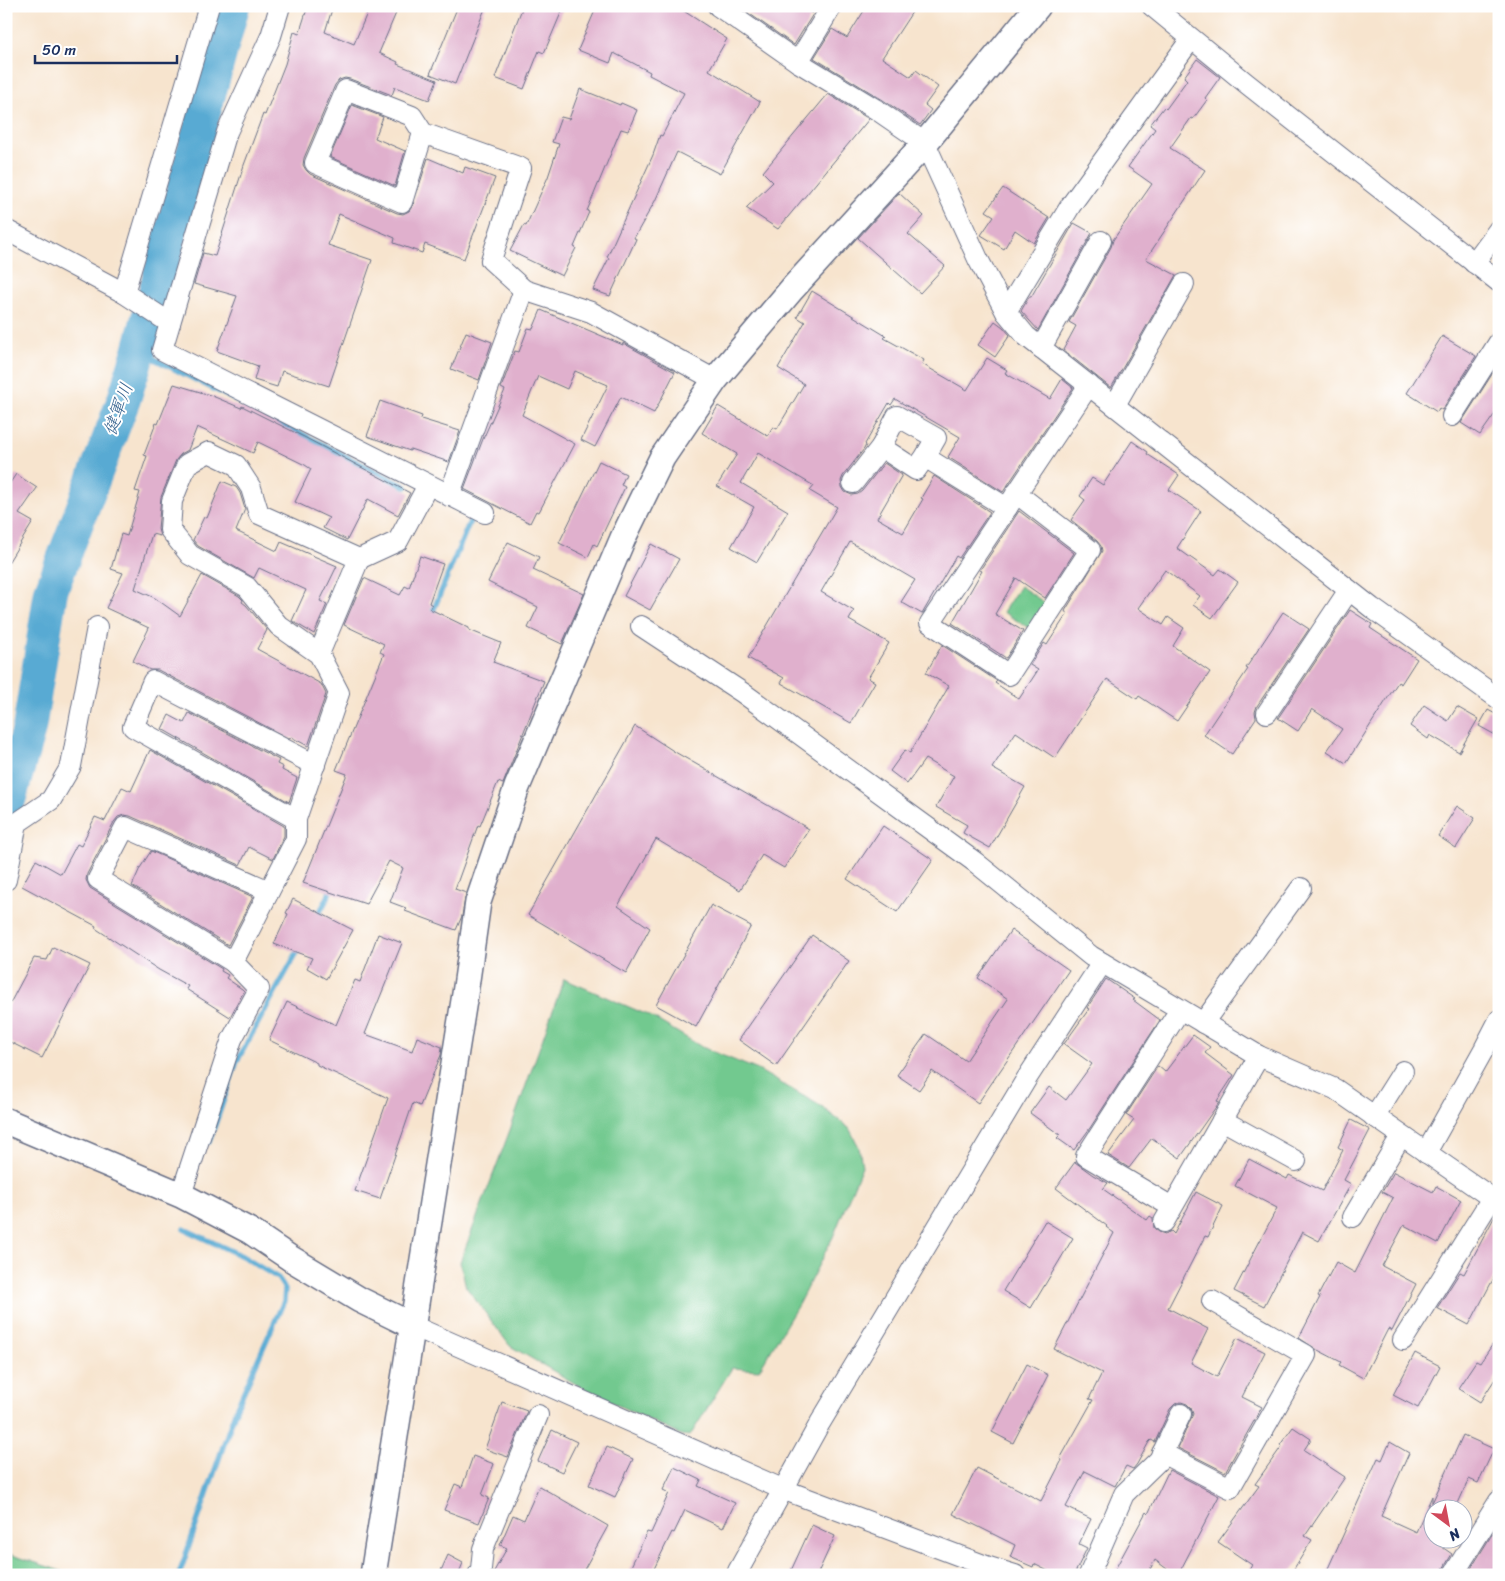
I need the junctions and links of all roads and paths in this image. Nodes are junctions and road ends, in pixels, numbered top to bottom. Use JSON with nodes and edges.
{"nodes":[{"id":1,"x":209,"y":6,"type":"edge"},
{"id":2,"x":280,"y":6,"type":"edge"},
{"id":3,"x":718,"y":6,"type":"edge"},
{"id":4,"x":832,"y":6,"type":"edge"},
{"id":5,"x":1038,"y":6,"type":"edge"},
{"id":6,"x":1152,"y":6,"type":"edge"},
{"id":7,"x":1192,"y":39,"type":"junction"},
{"id":8,"x":798,"y":62,"type":"junction"},
{"id":9,"x":422,"y":134,"type":"junction"},
{"id":10,"x":925,"y":143,"type":"junction"},
{"id":11,"x":1499,"y":229,"type":"edge"},
{"id":12,"x":6,"y":230,"type":"edge"},
{"id":13,"x":1101,"y":241,"type":"dead end"},
{"id":14,"x":1474,"y":263,"type":"junction"},
{"id":15,"x":1499,"y":282,"type":"edge"},
{"id":16,"x":1184,"y":284,"type":"dead end"},
{"id":17,"x":524,"y":290,"type":"junction"},
{"id":18,"x":124,"y":294,"type":"junction"},
{"id":19,"x":1006,"y":312,"type":"junction"},
{"id":20,"x":170,"y":323,"type":"junction"},
{"id":21,"x":1499,"y":342,"type":"edge"},
{"id":22,"x":1041,"y":348,"type":"junction"},
{"id":23,"x":715,"y":380,"type":"junction"},
{"id":24,"x":1089,"y":385,"type":"junction"},
{"id":25,"x":1115,"y":405,"type":"junction"},
{"id":26,"x":1452,"y":416,"type":"dead end"},
{"id":27,"x":881,"y":447,"type":"junction"},
{"id":28,"x":925,"y":457,"type":"junction"},
{"id":29,"x":853,"y":483,"type":"dead end"},
{"id":30,"x":428,"y":485,"type":"junction"},
{"id":31,"x":449,"y":496,"type":"junction"},
{"id":32,"x":1011,"y":500,"type":"junction"},
{"id":33,"x":485,"y":513,"type":"dead end"},
{"id":34,"x":359,"y":559,"type":"junction"},
{"id":35,"x":1349,"y":590,"type":"junction"},
{"id":36,"x":641,"y":626,"type":"dead end"},
{"id":37,"x":97,"y":627,"type":"dead end"},
{"id":38,"x":319,"y":654,"type":"junction"},
{"id":39,"x":1499,"y":699,"type":"edge"},
{"id":40,"x":1267,"y":714,"type":"dead end"},
{"id":41,"x":315,"y":765,"type":"junction"},
{"id":42,"x":296,"y":819,"type":"junction"},
{"id":43,"x":6,"y":880,"type":"edge"},
{"id":44,"x":1301,"y":888,"type":"dead end"},
{"id":45,"x":269,"y":891,"type":"junction"},
{"id":46,"x":233,"y":962,"type":"junction"},
{"id":47,"x":1102,"y":963,"type":"junction"},
{"id":48,"x":1174,"y":1019,"type":"dead end"},
{"id":49,"x":1499,"y":1020,"type":"edge"},
{"id":50,"x":1203,"y":1024,"type":"junction"},
{"id":51,"x":1259,"y":1056,"type":"junction"},
{"id":52,"x":1404,"y":1070,"type":"dead end"},
{"id":53,"x":1374,"y":1117,"type":"junction"},
{"id":54,"x":1222,"y":1120,"type":"junction"},
{"id":55,"x":6,"y":1121,"type":"edge"},
{"id":56,"x":1401,"y":1136,"type":"junction"},
{"id":57,"x":1426,"y":1153,"type":"junction"},
{"id":58,"x":1296,"y":1162,"type":"dead end"},
{"id":59,"x":180,"y":1195,"type":"junction"},
{"id":60,"x":1495,"y":1200,"type":"edge"},
{"id":61,"x":1353,"y":1217,"type":"dead end"},
{"id":62,"x":1212,"y":1301,"type":"dead end"},
{"id":63,"x":413,"y":1326,"type":"junction"},
{"id":64,"x":1403,"y":1340,"type":"dead end"},
{"id":65,"x":538,"y":1414,"type":"dead end"},
{"id":66,"x":1181,"y":1414,"type":"dead end"},
{"id":67,"x":1162,"y":1453,"type":"junction"},
{"id":68,"x":782,"y":1489,"type":"junction"},
{"id":69,"x":1499,"y":1501,"type":"edge"},
{"id":70,"x":738,"y":1571,"type":"dead end"},
{"id":71,"x":987,"y":1571,"type":"edge"},
{"id":72,"x":373,"y":1575,"type":"edge"},
{"id":73,"x":478,"y":1575,"type":"edge"},
{"id":74,"x":1015,"y":1575,"type":"edge"},
{"id":75,"x":1089,"y":1575,"type":"edge"},
{"id":76,"x":1454,"y":1575,"type":"edge"}],
"edges":[{"from":1,"to":18,"type":"street"},
{"from":2,"to":20,"type":"street"},
{"from":3,"to":8,"type":"street"},
{"from":4,"to":8,"type":"street"},
{"from":5,"to":10,"type":"street"},
{"from":6,"to":7,"type":"street"},
{"from":7,"to":14,"type":"street"},
{"from":7,"to":19,"type":"street"},
{"from":8,"to":10,"type":"street"},
{"from":9,"to":9,"type":"street"},
{"from":9,"to":17,"type":"street"},
{"from":10,"to":19,"type":"street"},
{"from":10,"to":23,"type":"street"},
{"from":11,"to":14,"type":"street"},
{"from":12,"to":18,"type":"street"},
{"from":13,"to":22,"type":"street"},
{"from":14,"to":15,"type":"street"},
{"from":16,"to":25,"type":"street"},
{"from":17,"to":23,"type":"street"},
{"from":17,"to":31,"type":"street"},
{"from":18,"to":20,"type":"street"},
{"from":19,"to":22,"type":"street"},
{"from":20,"to":30,"type":"street"},
{"from":21,"to":26,"type":"street"},
{"from":22,"to":24,"type":"street"},
{"from":23,"to":63,"type":"street"},
{"from":24,"to":25,"type":"street"},
{"from":24,"to":32,"type":"street"},
{"from":25,"to":35,"type":"street"},
{"from":27,"to":28,"type":"street"},
{"from":27,"to":28,"type":"street"},
{"from":27,"to":29,"type":"street"},
{"from":28,"to":32,"type":"street"},
{"from":30,"to":31,"type":"street"},
{"from":30,"to":34,"type":"street"},
{"from":31,"to":33,"type":"street"},
{"from":32,"to":32,"type":"street"},
{"from":34,"to":38,"type":"street"},
{"from":34,"to":38,"type":"street"},
{"from":35,"to":39,"type":"street"},
{"from":35,"to":40,"type":"street"},
{"from":36,"to":47,"type":"street"},
{"from":37,"to":43,"type":"street"},
{"from":38,"to":41,"type":"street"},
{"from":41,"to":42,"type":"street"},
{"from":41,"to":42,"type":"street"},
{"from":42,"to":45,"type":"street"},
{"from":44,"to":50,"type":"street"},
{"from":45,"to":46,"type":"street"},
{"from":45,"to":46,"type":"street"},
{"from":46,"to":59,"type":"street"},
{"from":47,"to":50,"type":"street"},
{"from":47,"to":68,"type":"street"},
{"from":48,"to":54,"type":"street"},
{"from":49,"to":57,"type":"street"},
{"from":50,"to":51,"type":"street"},
{"from":51,"to":53,"type":"street"},
{"from":51,"to":54,"type":"street"},
{"from":52,"to":53,"type":"street"},
{"from":53,"to":56,"type":"street"},
{"from":54,"to":58,"type":"street"},
{"from":55,"to":59,"type":"street"},
{"from":56,"to":57,"type":"street"},
{"from":56,"to":61,"type":"street"},
{"from":57,"to":60,"type":"street"},
{"from":59,"to":63,"type":"street"},
{"from":60,"to":64,"type":"street"},
{"from":62,"to":67,"type":"street"},
{"from":63,"to":68,"type":"street"},
{"from":63,"to":72,"type":"street"},
{"from":65,"to":73,"type":"street"},
{"from":66,"to":67,"type":"street"},
{"from":67,"to":75,"type":"street"},
{"from":68,"to":70,"type":"street"},
{"from":68,"to":71,"type":"street"},
{"from":69,"to":76,"type":"street"},
{"from":71,"to":74,"type":"street"}]}
